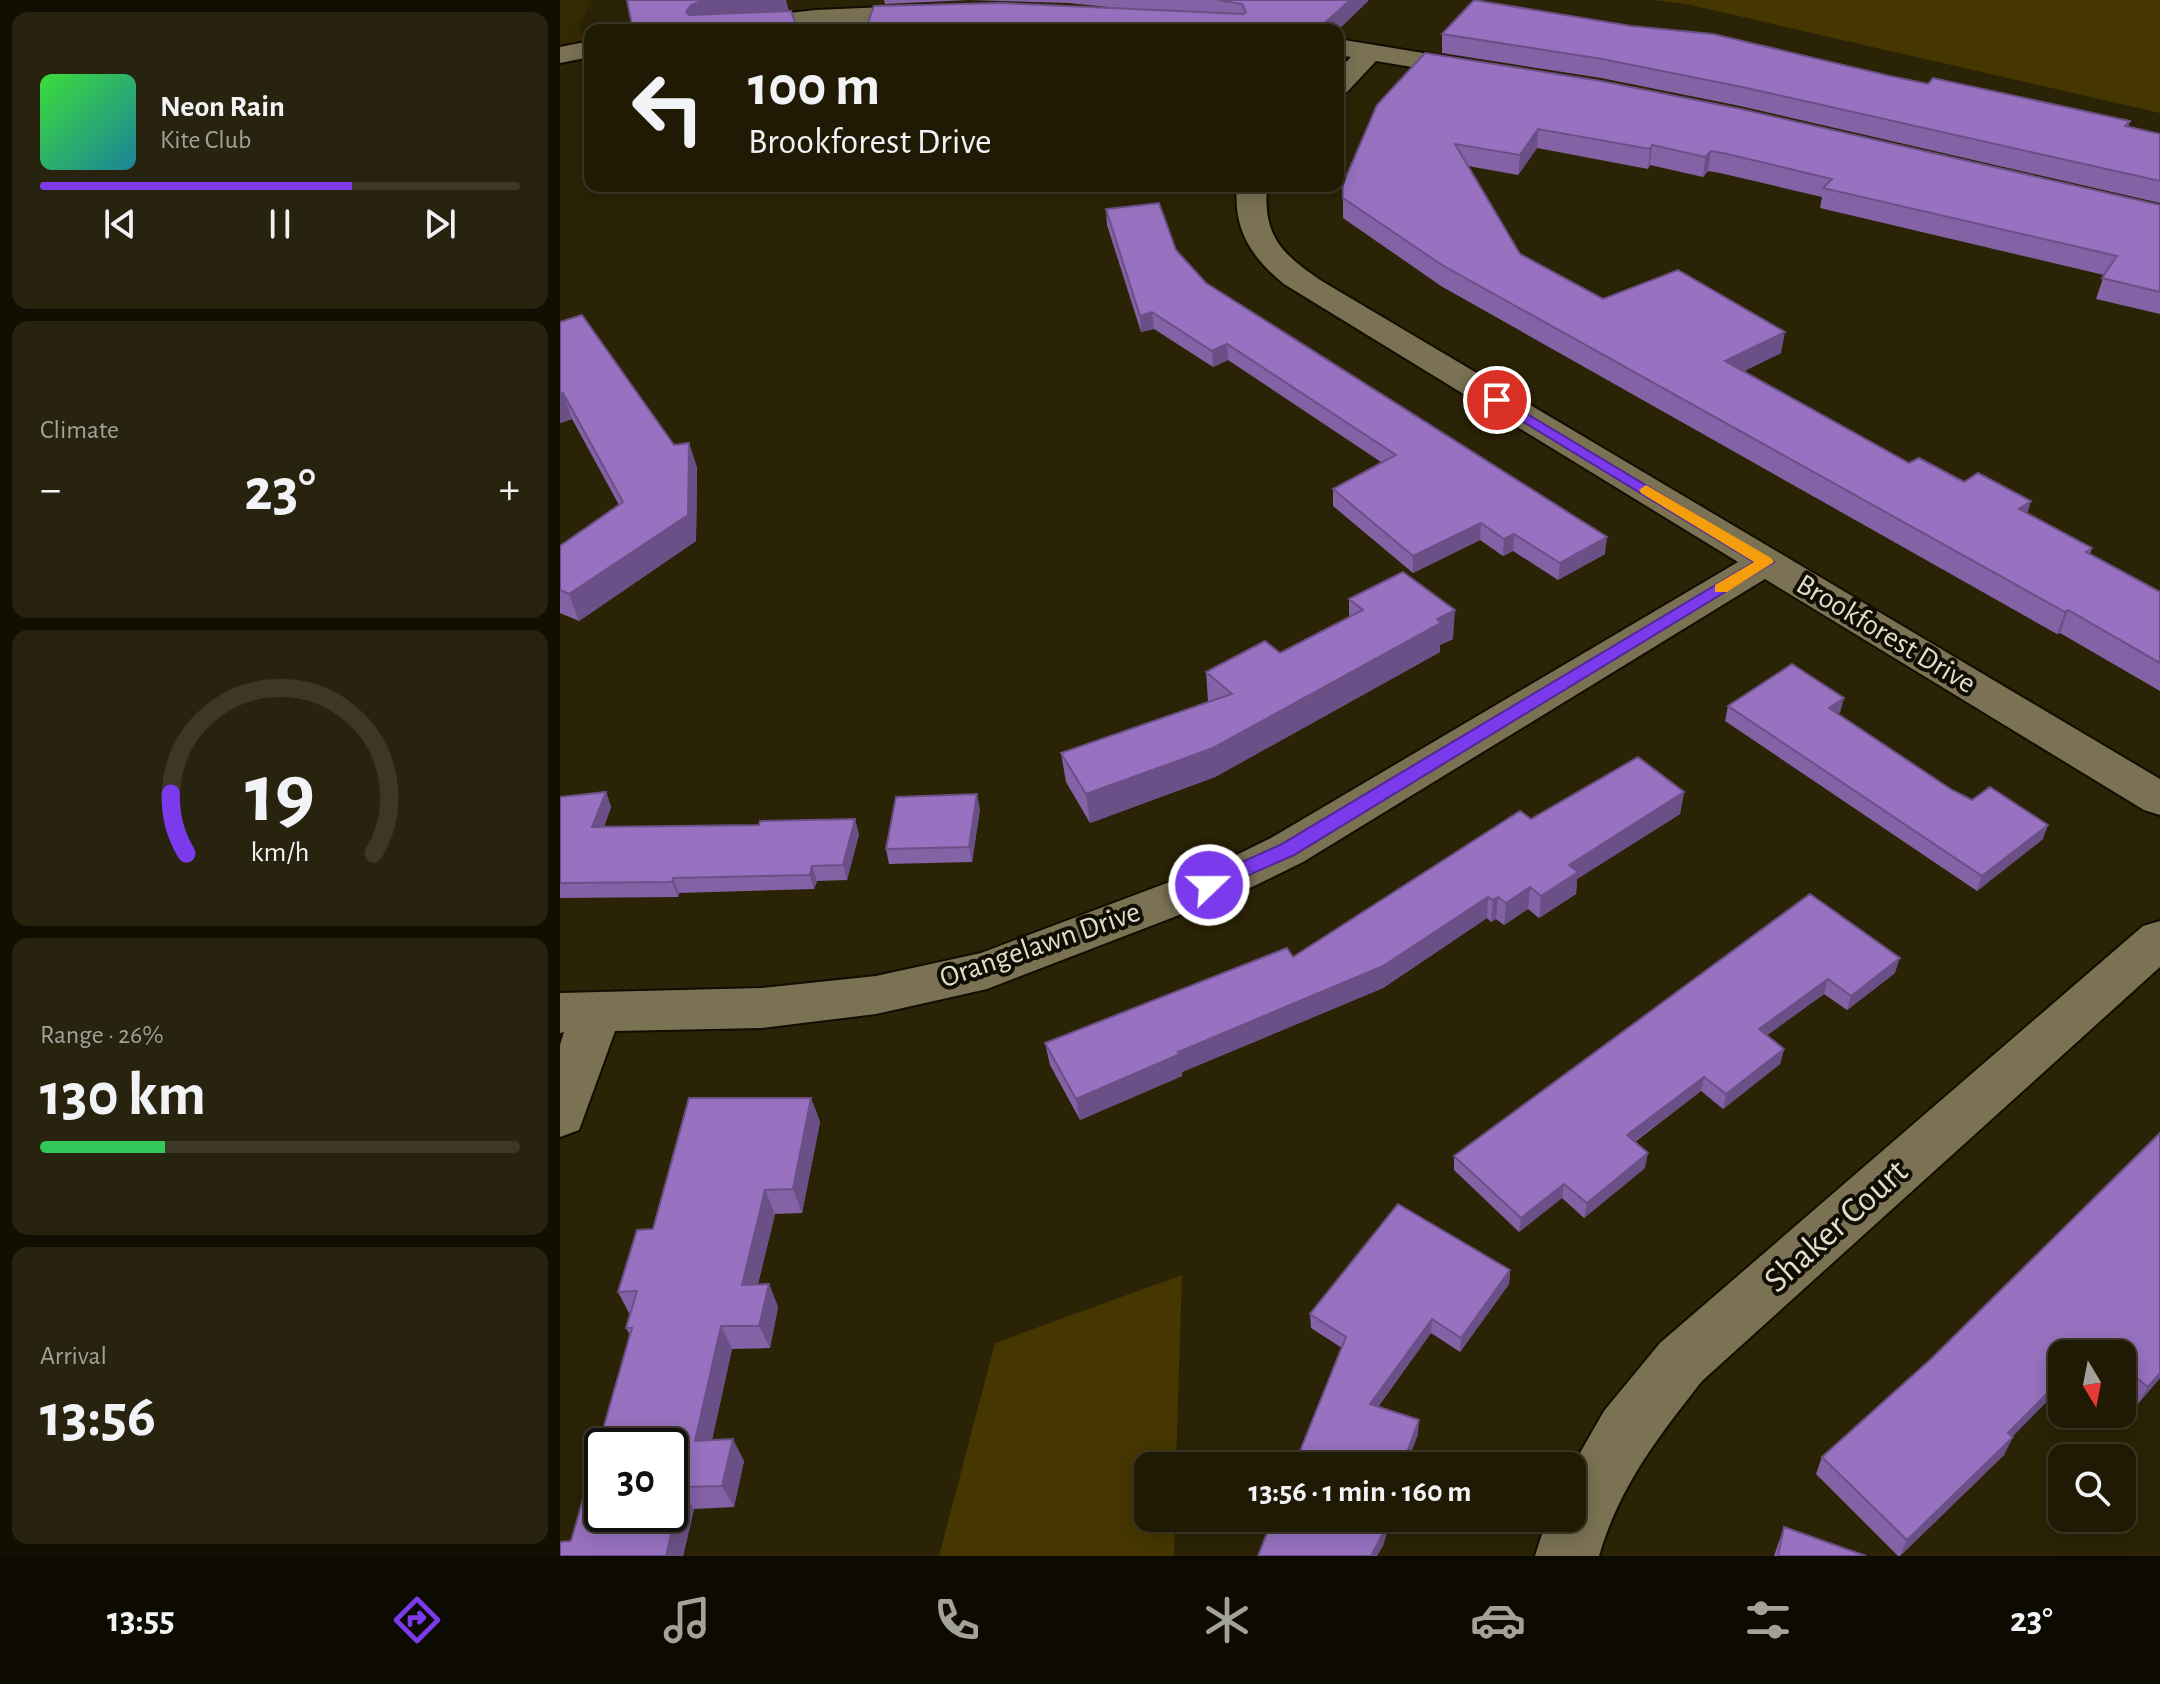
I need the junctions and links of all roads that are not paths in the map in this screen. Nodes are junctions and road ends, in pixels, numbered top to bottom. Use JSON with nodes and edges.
{"nodes":[{"id":1,"x":955,"y":12,"type":"edge"},
{"id":2,"x":762,"y":24,"type":"edge"},
{"id":3,"x":1344,"y":48,"type":"edge"},
{"id":4,"x":584,"y":50,"type":"edge"},
{"id":5,"x":1370,"y":52,"type":"junction"},
{"id":6,"x":560,"y":55,"type":"edge"},
{"id":7,"x":1508,"y":75,"type":"edge"},
{"id":8,"x":1344,"y":80,"type":"edge"},
{"id":9,"x":1251,"y":192,"type":"edge"},
{"id":10,"x":1766,"y":562,"type":"junction"},
{"id":11,"x":2160,"y":799,"type":"edge"},
{"id":12,"x":2160,"y":939,"type":"edge"},
{"id":13,"x":578,"y":1013,"type":"edge"},
{"id":14,"x":560,"y":1115,"type":"edge"},
{"id":15,"x":1567,"y":1556,"type":"edge"}],
"edges":[{"from":1,"to":2,"type":"street"},
{"from":3,"to":5,"type":"street"},
{"from":4,"to":6,"type":"street"},
{"from":5,"to":7,"type":"street"},
{"from":5,"to":8,"type":"street"},
{"from":9,"to":10,"type":"street","name":"Brookforest Drive"},
{"from":10,"to":11,"type":"street","name":"Brookforest Drive"},
{"from":10,"to":13,"type":"street","name":"Orangelawn Drive"},
{"from":12,"to":15,"type":"street","name":"Shaker Court"},
{"from":13,"to":14,"type":"street"}]}
